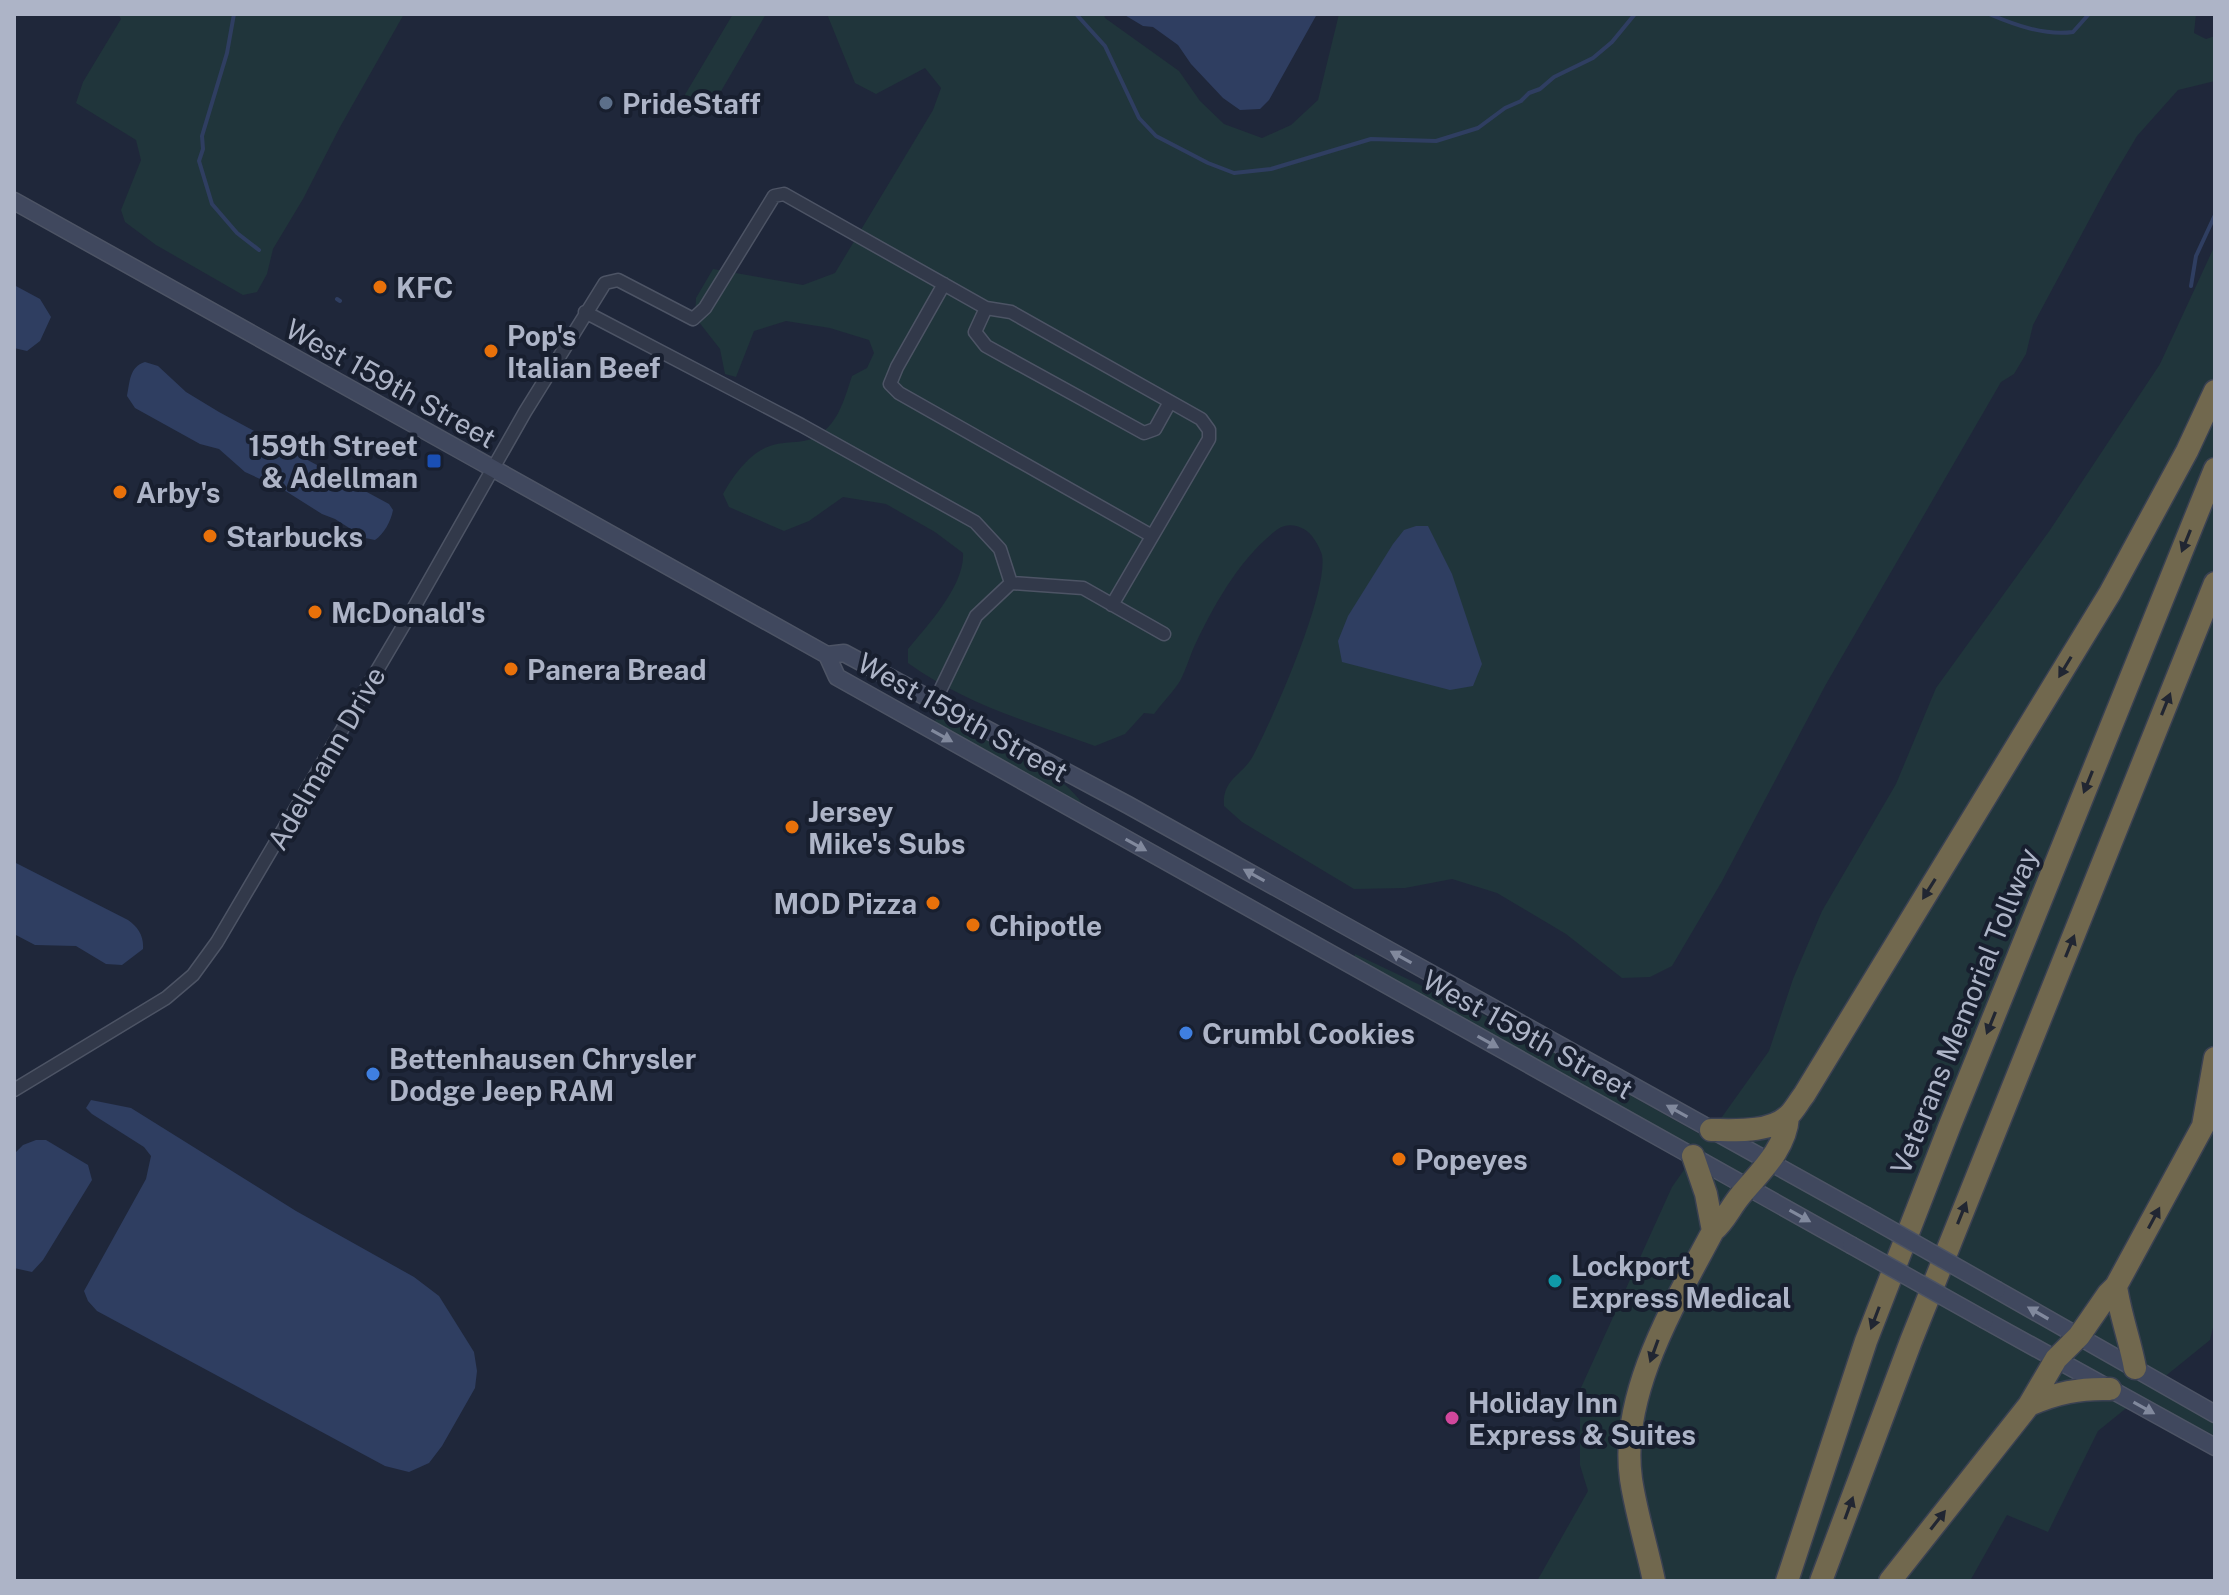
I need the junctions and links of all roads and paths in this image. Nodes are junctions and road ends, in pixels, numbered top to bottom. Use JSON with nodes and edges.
{"nodes":[{"id":1,"x":14,"y":201,"type":"edge"},
{"id":2,"x":944,"y":284,"type":"junction"},
{"id":3,"x":986,"y":308,"type":"junction"},
{"id":4,"x":585,"y":312,"type":"junction"},
{"id":5,"x":2215,"y":391,"type":"edge"},
{"id":6,"x":1170,"y":402,"type":"junction"},
{"id":7,"x":2215,"y":469,"type":"edge"},
{"id":8,"x":493,"y":470,"type":"junction"},
{"id":9,"x":1152,"y":536,"type":"junction"},
{"id":10,"x":1011,"y":583,"type":"junction"},
{"id":11,"x":2215,"y":583,"type":"edge"},
{"id":12,"x":1112,"y":605,"type":"junction"},
{"id":13,"x":1164,"y":634,"type":"dead end"},
{"id":14,"x":827,"y":655,"type":"junction"},
{"id":15,"x":935,"y":701,"type":"junction"},
{"id":16,"x":2215,"y":1058,"type":"edge"},
{"id":17,"x":14,"y":1090,"type":"edge"},
{"id":18,"x":1788,"y":1117,"type":"junction"},
{"id":19,"x":1711,"y":1130,"type":"junction"},
{"id":20,"x":1693,"y":1156,"type":"junction"},
{"id":21,"x":1770,"y":1163,"type":"junction"},
{"id":22,"x":1748,"y":1187,"type":"junction"},
{"id":23,"x":1713,"y":1231,"type":"junction"},
{"id":24,"x":2116,"y":1286,"type":"junction"},
{"id":25,"x":2079,"y":1336,"type":"junction"},
{"id":26,"x":2056,"y":1359,"type":"junction"},
{"id":27,"x":2135,"y":1368,"type":"junction"},
{"id":28,"x":2110,"y":1389,"type":"junction"},
{"id":29,"x":2029,"y":1405,"type":"junction"},
{"id":30,"x":2215,"y":1414,"type":"edge"},
{"id":31,"x":2215,"y":1447,"type":"edge"},
{"id":32,"x":1654,"y":1581,"type":"edge"},
{"id":33,"x":1787,"y":1581,"type":"edge"},
{"id":34,"x":1821,"y":1581,"type":"edge"},
{"id":35,"x":1890,"y":1581,"type":"edge"}],
"edges":[{"from":1,"to":8,"type":"main road","name":"West 159th Street"},
{"from":2,"to":3,"type":"street"},
{"from":2,"to":4,"type":"street","name":"Adelmann Drive"},
{"from":2,"to":9,"type":"street"},
{"from":3,"to":6,"type":"street"},
{"from":3,"to":6,"type":"street"},
{"from":4,"to":8,"type":"street","name":"Adelmann Drive"},
{"from":4,"to":10,"type":"street"},
{"from":5,"to":18,"type":"highway","one_way":true},
{"from":6,"to":9,"type":"street"},
{"from":7,"to":33,"type":"highway","name":"Veterans Memorial Tollway","one_way":true},
{"from":8,"to":14,"type":"main road","name":"West 159th Street"},
{"from":8,"to":17,"type":"street","name":"Adelmann Drive"},
{"from":9,"to":12,"type":"street"},
{"from":10,"to":12,"type":"street"},
{"from":10,"to":15,"type":"street"},
{"from":34,"to":11,"type":"highway","one_way":true},
{"from":12,"to":13,"type":"street"},
{"from":14,"to":15,"type":"main road","name":"West 159th Street"},
{"from":14,"to":20,"type":"main road","name":"West 159th Street","one_way":true},
{"from":19,"to":15,"type":"main road","name":"West 159th Street","one_way":true},
{"from":24,"to":16,"type":"highway","one_way":true},
{"from":18,"to":19,"type":"highway"},
{"from":18,"to":21,"type":"highway"},
{"from":19,"to":21,"type":"main road","name":"West 159th Street"},
{"from":20,"to":22,"type":"main road","name":"West 159th Street"},
{"from":20,"to":23,"type":"highway"},
{"from":21,"to":22,"type":"highway"},
{"from":25,"to":21,"type":"main road","name":"West 159th Street","one_way":true,"bridge":true},
{"from":22,"to":23,"type":"highway"},
{"from":22,"to":26,"type":"main road","name":"West 159th Street","one_way":true,"bridge":true},
{"from":23,"to":32,"type":"highway","one_way":true},
{"from":24,"to":25,"type":"highway"},
{"from":24,"to":27,"type":"highway"},
{"from":25,"to":26,"type":"highway"},
{"from":25,"to":27,"type":"main road","name":"West 159th Street"},
{"from":26,"to":28,"type":"main road","name":"West 159th Street"},
{"from":26,"to":29,"type":"highway"},
{"from":27,"to":30,"type":"main road","name":"West 159th Street"},
{"from":28,"to":29,"type":"highway"},
{"from":28,"to":31,"type":"main road","name":"West 159th Street","one_way":true},
{"from":35,"to":29,"type":"highway","one_way":true}]}
